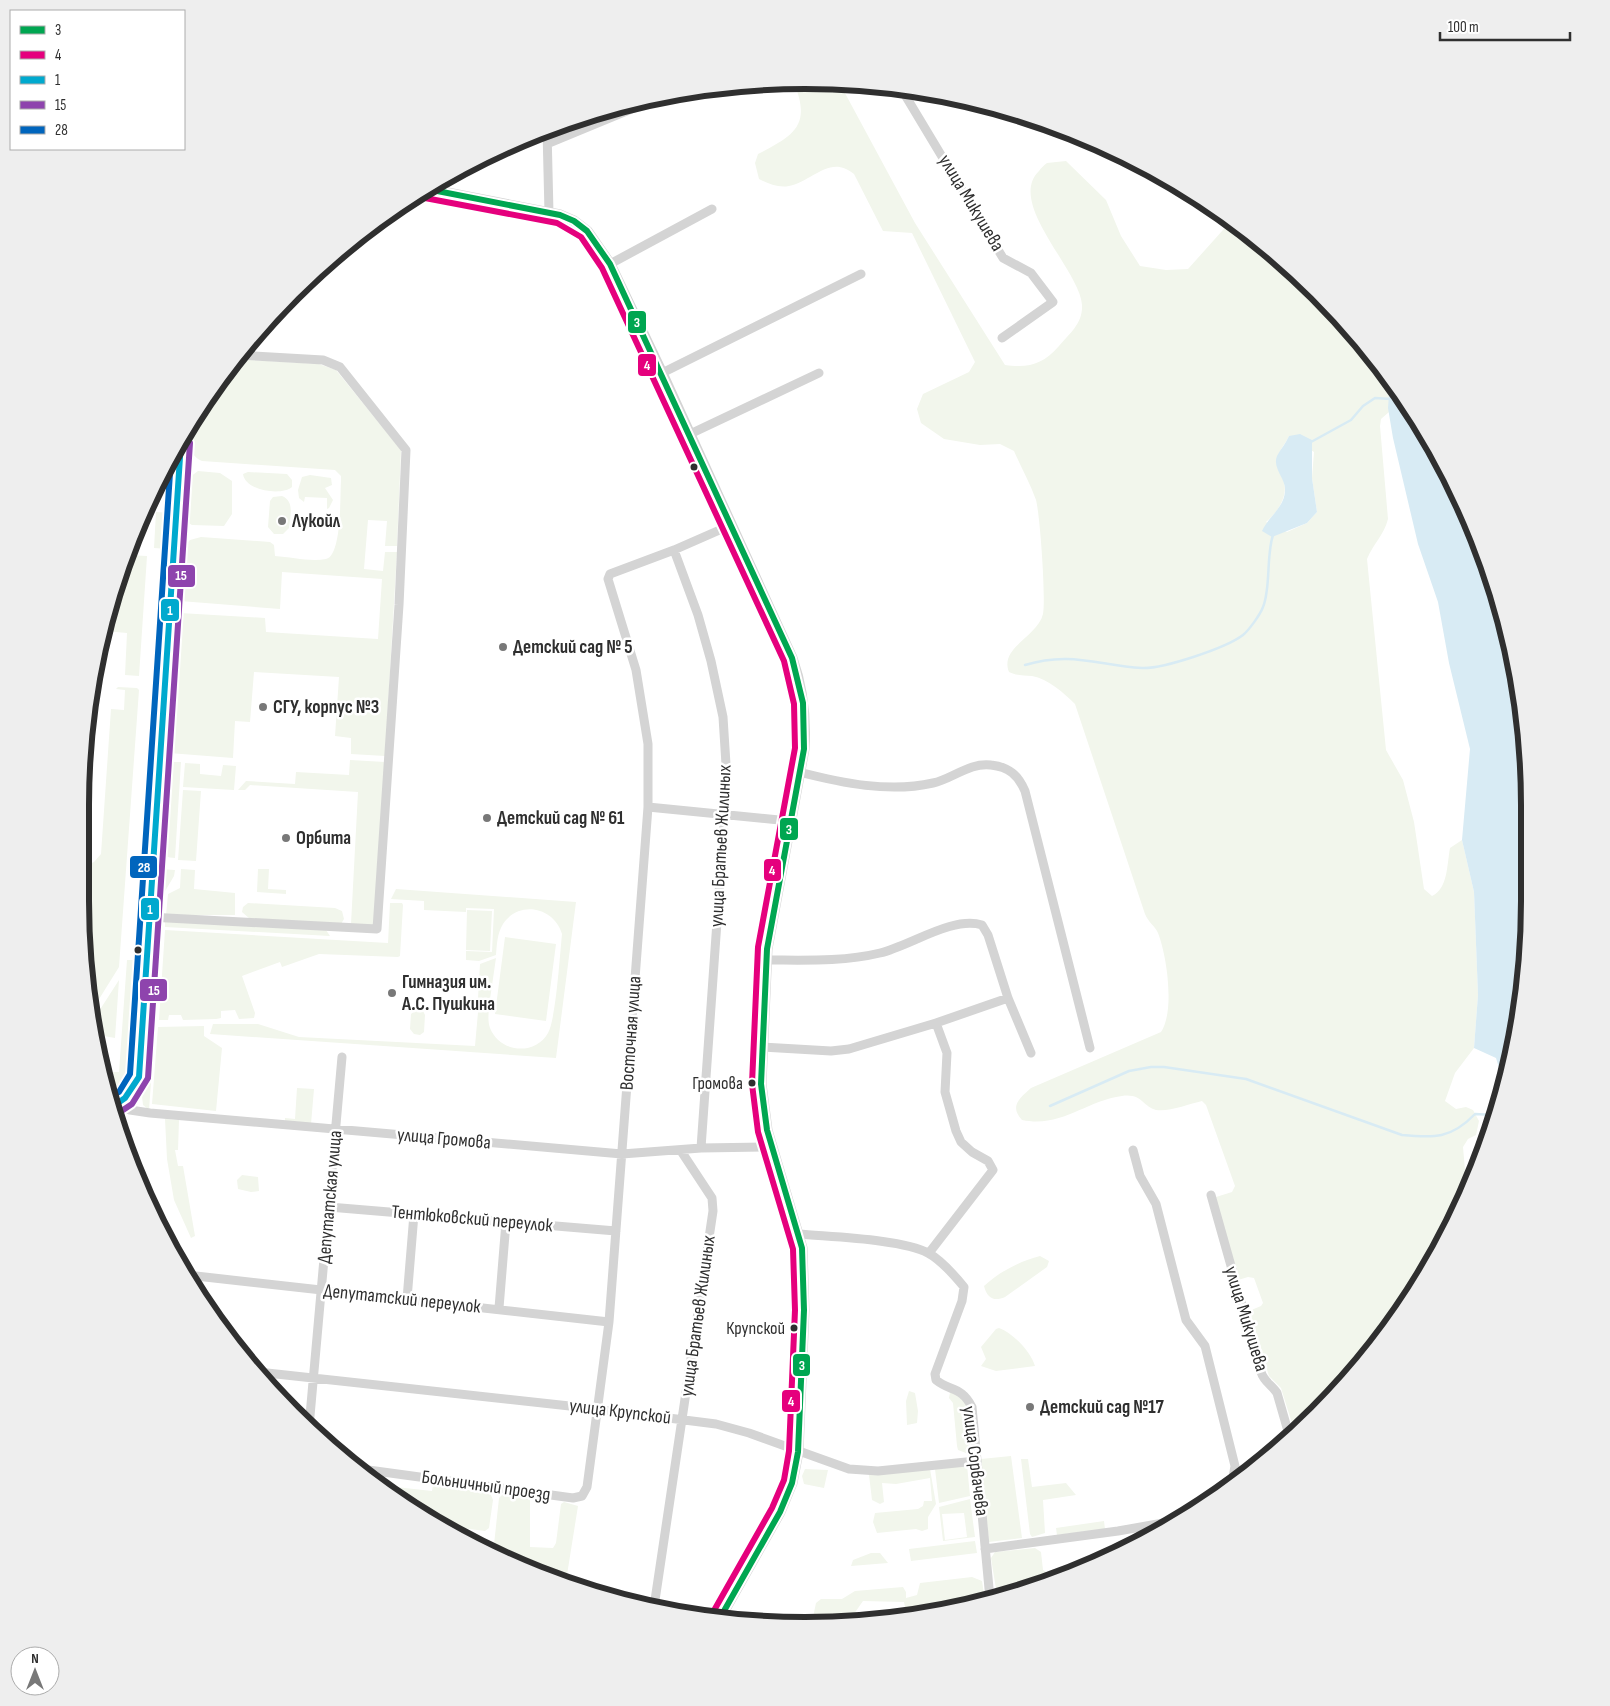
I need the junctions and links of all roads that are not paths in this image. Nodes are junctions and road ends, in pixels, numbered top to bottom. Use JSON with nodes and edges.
{"nodes":[{"id":1,"x":906,"y":96,"type":"edge"},
{"id":2,"x":623,"y":112,"type":"edge"},
{"id":3,"x":548,"y":137,"type":"edge"},
{"id":4,"x":548,"y":143,"type":"junction"},
{"id":5,"x":438,"y":190,"type":"edge"},
{"id":6,"x":712,"y":210,"type":"dead end"},
{"id":7,"x":549,"y":212,"type":"junction"},
{"id":8,"x":610,"y":264,"type":"junction"},
{"id":9,"x":861,"y":274,"type":"dead end"},
{"id":10,"x":1002,"y":338,"type":"dead end"},
{"id":11,"x":248,"y":356,"type":"edge"},
{"id":12,"x":662,"y":373,"type":"junction"},
{"id":13,"x":819,"y":373,"type":"dead end"},
{"id":14,"x":690,"y":434,"type":"junction"},
{"id":15,"x":180,"y":456,"type":"edge"},
{"id":16,"x":731,"y":525,"type":"junction"},
{"id":17,"x":674,"y":550,"type":"junction"},
{"id":18,"x":799,"y":772,"type":"junction"},
{"id":19,"x":648,"y":807,"type":"junction"},
{"id":20,"x":725,"y":814,"type":"junction"},
{"id":21,"x":789,"y":821,"type":"junction"},
{"id":22,"x":149,"y":917,"type":"junction"},
{"id":23,"x":766,"y":960,"type":"junction"},
{"id":24,"x":1008,"y":998,"type":"junction"},
{"id":25,"x":936,"y":1023,"type":"junction"},
{"id":26,"x":762,"y":1047,"type":"junction"},
{"id":27,"x":1090,"y":1048,"type":"dead end"},
{"id":28,"x":1031,"y":1053,"type":"dead end"},
{"id":29,"x":342,"y":1057,"type":"dead end"},
{"id":30,"x":118,"y":1103,"type":"edge"},
{"id":31,"x":119,"y":1106,"type":"edge"},
{"id":32,"x":336,"y":1130,"type":"junction"},
{"id":33,"x":772,"y":1147,"type":"junction"},
{"id":34,"x":701,"y":1148,"type":"junction"},
{"id":35,"x":1133,"y":1150,"type":"dead end"},
{"id":36,"x":681,"y":1151,"type":"junction"},
{"id":37,"x":622,"y":1154,"type":"junction"},
{"id":38,"x":1210,"y":1195,"type":"dead end"},
{"id":39,"x":329,"y":1207,"type":"junction"},
{"id":40,"x":414,"y":1214,"type":"junction"},
{"id":41,"x":506,"y":1222,"type":"junction"},
{"id":42,"x":616,"y":1231,"type":"junction"},
{"id":43,"x":799,"y":1234,"type":"junction"},
{"id":44,"x":929,"y":1253,"type":"junction"},
{"id":45,"x":196,"y":1276,"type":"dead end"},
{"id":46,"x":321,"y":1290,"type":"junction"},
{"id":47,"x":407,"y":1299,"type":"junction"},
{"id":48,"x":499,"y":1308,"type":"junction"},
{"id":49,"x":608,"y":1322,"type":"junction"},
{"id":50,"x":266,"y":1373,"type":"edge"},
{"id":51,"x":313,"y":1378,"type":"junction"},
{"id":52,"x":597,"y":1408,"type":"junction"},
{"id":53,"x":310,"y":1417,"type":"edge"},
{"id":54,"x":684,"y":1420,"type":"junction"},
{"id":55,"x":1288,"y":1430,"type":"edge"},
{"id":56,"x":798,"y":1452,"type":"junction"},
{"id":57,"x":976,"y":1461,"type":"junction"},
{"id":58,"x":371,"y":1470,"type":"edge"},
{"id":59,"x":1233,"y":1475,"type":"edge"},
{"id":60,"x":582,"y":1496,"type":"joint"},
{"id":61,"x":1157,"y":1524,"type":"edge"},
{"id":62,"x":985,"y":1548,"type":"junction"},
{"id":63,"x":989,"y":1593,"type":"edge"},
{"id":64,"x":655,"y":1601,"type":"edge"},
{"id":65,"x":723,"y":1612,"type":"edge"}],
"edges":[{"from":1,"to":10,"type":"street","name":"улица Микушева"},
{"from":2,"to":4,"type":"street"},
{"from":3,"to":4,"type":"street"},
{"from":4,"to":7,"type":"street"},
{"from":5,"to":7,"type":"street"},
{"from":6,"to":8,"type":"street"},
{"from":7,"to":8,"type":"street"},
{"from":8,"to":12,"type":"street"},
{"from":9,"to":12,"type":"street"},
{"from":11,"to":22,"type":"street"},
{"from":12,"to":14,"type":"street"},
{"from":13,"to":14,"type":"street"},
{"from":14,"to":16,"type":"street"},
{"from":15,"to":22,"type":"street"},
{"from":16,"to":17,"type":"street"},
{"from":16,"to":18,"type":"street"},
{"from":17,"to":19,"type":"street","name":"Восточная улица"},
{"from":17,"to":20,"type":"street","name":"улица Братьев Жилиных"},
{"from":18,"to":21,"type":"street"},
{"from":18,"to":27,"type":"street"},
{"from":19,"to":20,"type":"street"},
{"from":19,"to":37,"type":"street","name":"Восточная улица"},
{"from":20,"to":21,"type":"street"},
{"from":20,"to":34,"type":"street","name":"улица Братьев Жилиных"},
{"from":21,"to":23,"type":"street"},
{"from":22,"to":30,"type":"street"},
{"from":23,"to":24,"type":"street"},
{"from":23,"to":26,"type":"street"},
{"from":24,"to":25,"type":"street"},
{"from":24,"to":28,"type":"street"},
{"from":25,"to":26,"type":"street"},
{"from":25,"to":44,"type":"street"},
{"from":26,"to":33,"type":"street"},
{"from":29,"to":32,"type":"street","name":"Депутатская улица"},
{"from":31,"to":32,"type":"street","name":"улица Громова"},
{"from":32,"to":37,"type":"street","name":"улица Громова"},
{"from":32,"to":39,"type":"street","name":"Депутатская улица"},
{"from":33,"to":34,"type":"street","name":"улица Громова"},
{"from":33,"to":43,"type":"street"},
{"from":34,"to":36,"type":"street","name":"улица Громова"},
{"from":35,"to":59,"type":"street"},
{"from":36,"to":37,"type":"street","name":"улица Громова"},
{"from":36,"to":54,"type":"street","name":"улица Братьев Жилиных"},
{"from":37,"to":42,"type":"street","name":"Восточная улица"},
{"from":38,"to":55,"type":"street","name":"улица Микушева"},
{"from":39,"to":40,"type":"street","name":"Тентюковский переулок"},
{"from":39,"to":46,"type":"street","name":"Депутатская улица"},
{"from":40,"to":41,"type":"street","name":"Тентюковский переулок"},
{"from":40,"to":47,"type":"street"},
{"from":41,"to":42,"type":"street","name":"Тентюковский переулок"},
{"from":41,"to":48,"type":"street"},
{"from":42,"to":49,"type":"street","name":"Восточная улица"},
{"from":43,"to":44,"type":"street","name":"улица Сорвачева"},
{"from":43,"to":56,"type":"street"},
{"from":44,"to":57,"type":"street","name":"улица Сорвачева"},
{"from":45,"to":46,"type":"street","name":"Депутатский переулок"},
{"from":46,"to":47,"type":"street","name":"Депутатский переулок"},
{"from":46,"to":51,"type":"street","name":"Депутатская улица"},
{"from":47,"to":48,"type":"street","name":"Депутатский переулок"},
{"from":48,"to":49,"type":"street","name":"Депутатский переулок"},
{"from":49,"to":52,"type":"street","name":"Восточная улица"},
{"from":50,"to":51,"type":"street","name":"улица Крупской"},
{"from":51,"to":52,"type":"street","name":"улица Крупской"},
{"from":51,"to":53,"type":"street","name":"Депутатская улица"},
{"from":52,"to":54,"type":"street","name":"улица Крупской"},
{"from":52,"to":60,"type":"street","name":"Восточная улица"},
{"from":54,"to":56,"type":"street","name":"улица Крупской"},
{"from":54,"to":64,"type":"street","name":"улица Братьев Жилиных"},
{"from":56,"to":57,"type":"street","name":"улица Крупской"},
{"from":56,"to":65,"type":"street"},
{"from":57,"to":62,"type":"street","name":"улица Сорвачева"},
{"from":58,"to":60,"type":"street","name":"Больничный проезд"},
{"from":61,"to":62,"type":"street"},
{"from":62,"to":63,"type":"street","name":"улица Сорвачева"}]}
